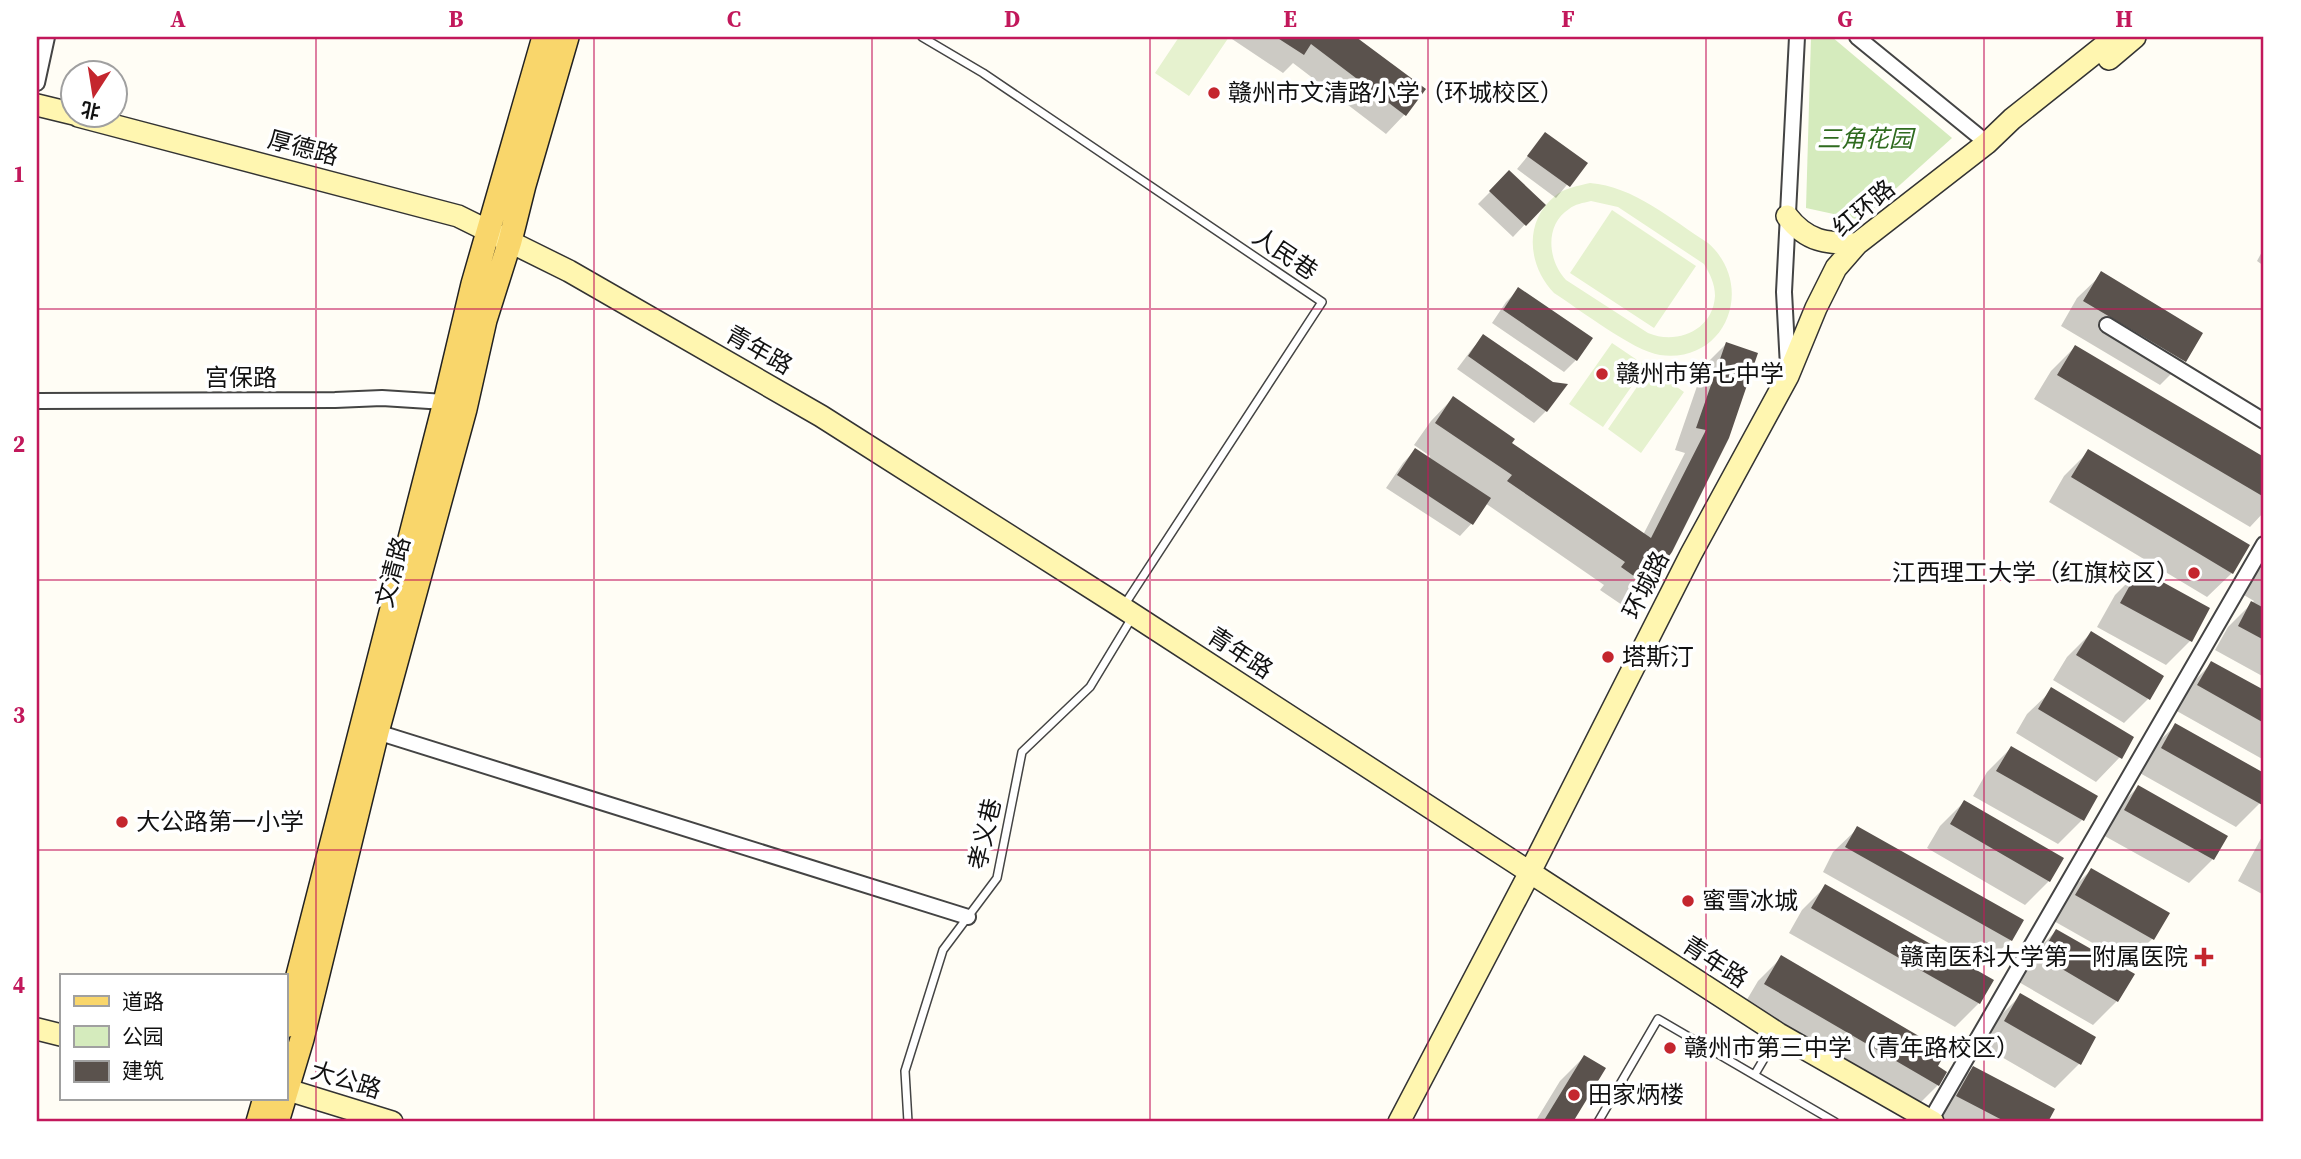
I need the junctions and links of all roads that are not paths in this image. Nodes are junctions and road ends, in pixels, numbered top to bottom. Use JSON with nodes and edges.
{"nodes":[{"id":1,"x":47,"y":37,"type":"edge"},
{"id":2,"x":544,"y":37,"type":"edge"},
{"id":3,"x":567,"y":37,"type":"edge"},
{"id":4,"x":922,"y":37,"type":"edge"},
{"id":5,"x":1797,"y":37,"type":"edge"},
{"id":6,"x":1857,"y":37,"type":"edge"},
{"id":7,"x":2115,"y":37,"type":"edge"},
{"id":8,"x":2135,"y":37,"type":"edge"},
{"id":9,"x":37,"y":83,"type":"edge"},
{"id":10,"x":37,"y":104,"type":"edge"},
{"id":11,"x":60,"y":110,"type":"edge"},
{"id":12,"x":130,"y":129,"type":"edge"},
{"id":13,"x":1987,"y":144,"type":"junction"},
{"id":14,"x":1787,"y":216,"type":"junction"},
{"id":15,"x":488,"y":231,"type":"junction"},
{"id":16,"x":510,"y":241,"type":"junction"},
{"id":17,"x":1857,"y":244,"type":"junction"},
{"id":18,"x":2107,"y":325,"type":"dead end"},
{"id":19,"x":1788,"y":376,"type":"junction"},
{"id":20,"x":37,"y":401,"type":"edge"},
{"id":21,"x":445,"y":402,"type":"junction"},
{"id":22,"x":2264,"y":421,"type":"edge"},
{"id":23,"x":2264,"y":544,"type":"edge"},
{"id":24,"x":1128,"y":611,"type":"junction"},
{"id":25,"x":377,"y":732,"type":"junction"},
{"id":26,"x":1529,"y":874,"type":"junction"},
{"id":27,"x":968,"y":917,"type":"junction"},
{"id":28,"x":287,"y":1018,"type":"edge"},
{"id":29,"x":37,"y":1029,"type":"edge"},
{"id":30,"x":1779,"y":1034,"type":"junction"},
{"id":31,"x":60,"y":1035,"type":"edge"},
{"id":32,"x":1755,"y":1074,"type":"junction"},
{"id":33,"x":287,"y":1090,"type":"edge"},
{"id":34,"x":264,"y":1100,"type":"edge"},
{"id":35,"x":284,"y":1100,"type":"edge"},
{"id":36,"x":1932,"y":1121,"type":"edge"},
{"id":37,"x":258,"y":1122,"type":"edge"},
{"id":38,"x":277,"y":1122,"type":"edge"},
{"id":39,"x":392,"y":1122,"type":"edge"},
{"id":40,"x":908,"y":1122,"type":"edge"},
{"id":41,"x":1399,"y":1122,"type":"edge"},
{"id":42,"x":1598,"y":1122,"type":"edge"},
{"id":43,"x":1835,"y":1122,"type":"edge"}],
"edges":[{"from":1,"to":9,"type":"street"},
{"from":2,"to":15,"type":"main road","name":"文清路"},
{"from":3,"to":16,"type":"main road","name":"文清路"},
{"from":4,"to":24,"type":"lane","name":"人民巷"},
{"from":5,"to":14,"type":"street"},
{"from":6,"to":13,"type":"street"},
{"from":7,"to":13,"type":"street","name":"红环路"},
{"from":8,"to":13,"type":"street","name":"红环路"},
{"from":10,"to":11,"type":"street","name":"厚德路"},
{"from":12,"to":15,"type":"street","name":"厚德路"},
{"from":13,"to":17,"type":"street","name":"红环路"},
{"from":14,"to":17,"type":"street"},
{"from":14,"to":19,"type":"street"},
{"from":15,"to":16,"type":"street","name":"厚德路"},
{"from":15,"to":21,"type":"main road","name":"文清路"},
{"from":16,"to":24,"type":"street","name":"青年路"},
{"from":16,"to":25,"type":"main road","name":"文清路"},
{"from":17,"to":19,"type":"street","name":"红环路"},
{"from":18,"to":22,"type":"street"},
{"from":19,"to":26,"type":"street","name":"环城路"},
{"from":20,"to":21,"type":"street","name":"宫保路"},
{"from":21,"to":28,"type":"main road","name":"文清路"},
{"from":23,"to":36,"type":"street"},
{"from":24,"to":26,"type":"street","name":"青年路"},
{"from":24,"to":27,"type":"lane","name":"孝义巷"},
{"from":25,"to":27,"type":"street"},
{"from":25,"to":33,"type":"main road","name":"文清路"},
{"from":26,"to":30,"type":"street","name":"青年路"},
{"from":26,"to":41,"type":"street","name":"环城路"},
{"from":27,"to":40,"type":"lane","name":"孝义巷"},
{"from":29,"to":31,"type":"street"},
{"from":30,"to":32,"type":"lane"},
{"from":30,"to":36,"type":"street","name":"青年路"},
{"from":32,"to":42,"type":"lane"},
{"from":32,"to":43,"type":"lane"},
{"from":33,"to":39,"type":"street","name":"大公路"},
{"from":34,"to":37,"type":"main road"},
{"from":35,"to":38,"type":"main road","name":"文清路"}]}
